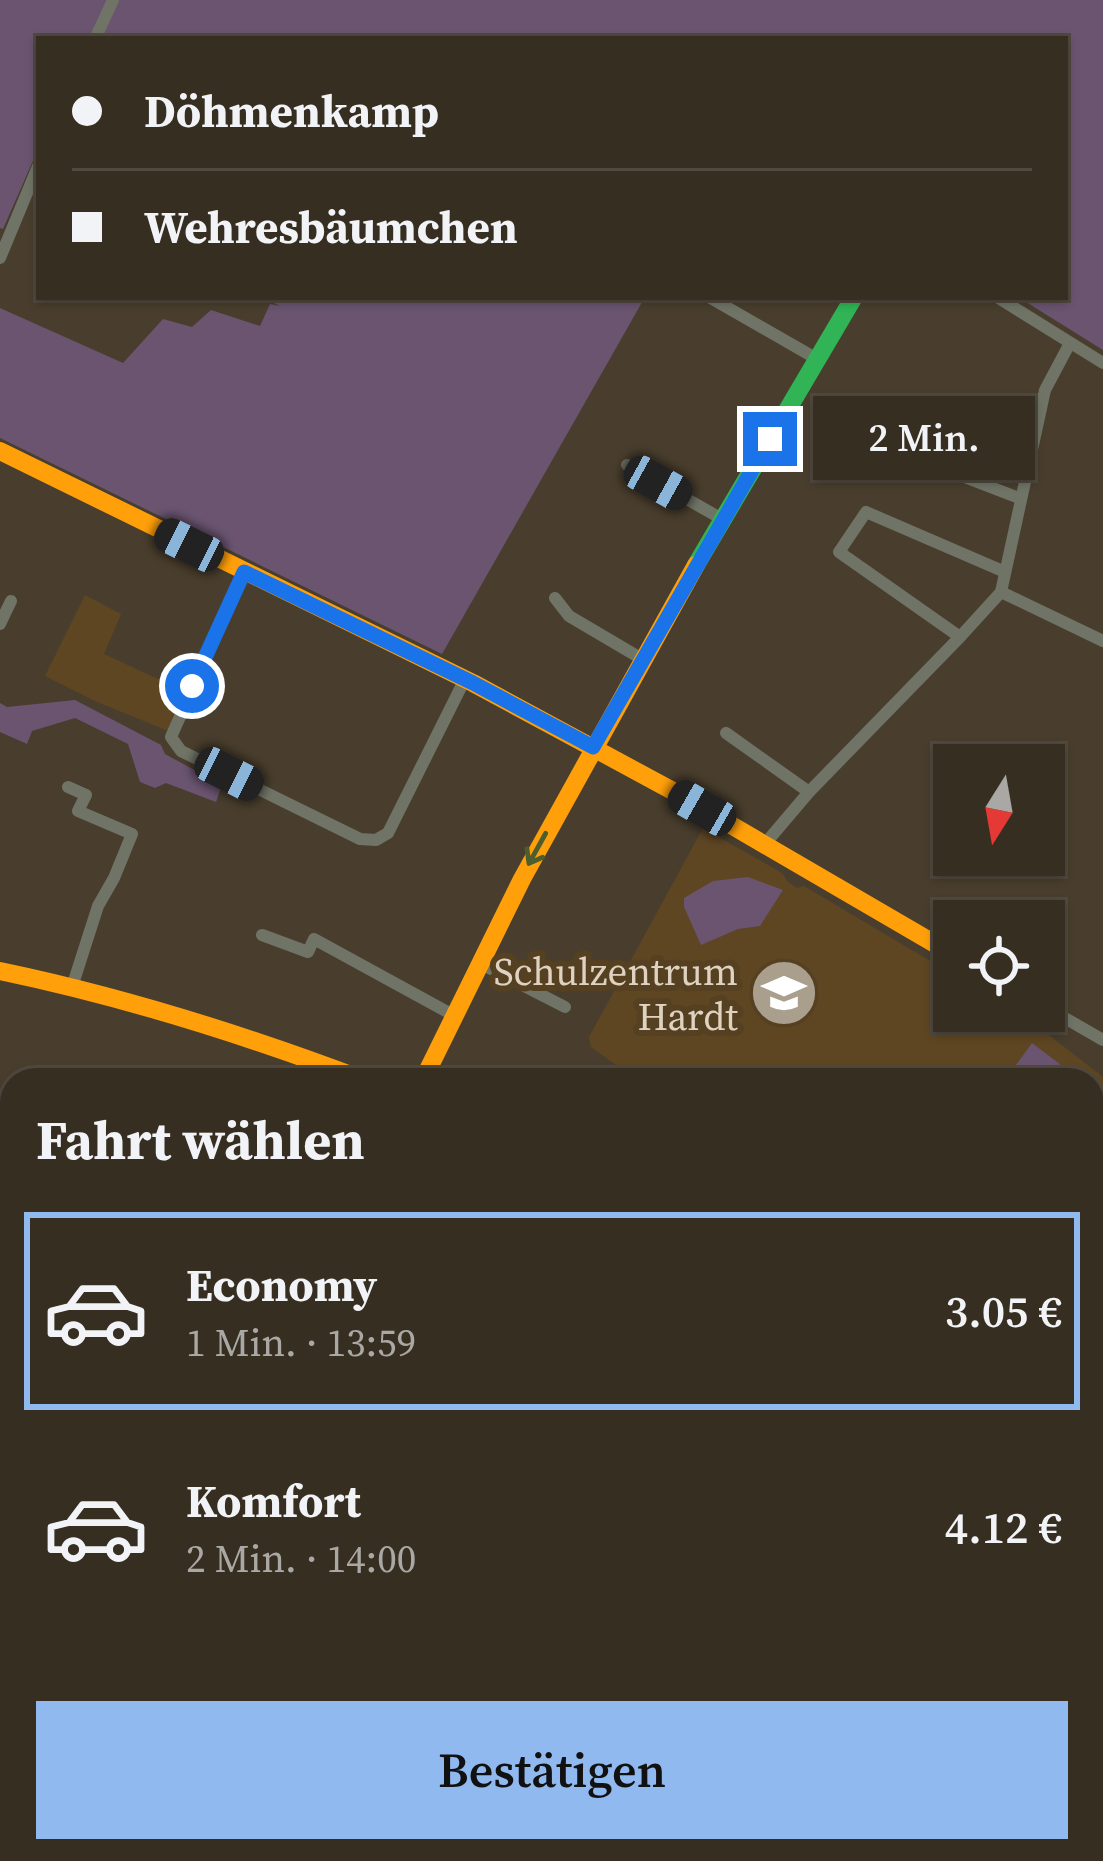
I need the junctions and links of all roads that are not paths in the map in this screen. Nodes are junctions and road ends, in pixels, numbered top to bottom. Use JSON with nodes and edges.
{"nodes":[{"id":1,"x":113,"y":0,"type":"edge"},
{"id":2,"x":96,"y":36,"type":"edge"},
{"id":3,"x":36,"y":171,"type":"edge"},
{"id":4,"x":0,"y":258,"type":"edge"},
{"id":5,"x":714,"y":300,"type":"edge"},
{"id":6,"x":852,"y":300,"type":"edge"},
{"id":7,"x":1002,"y":300,"type":"edge"},
{"id":8,"x":1070,"y":343,"type":"junction"},
{"id":9,"x":818,"y":359,"type":"junction"},
{"id":10,"x":1103,"y":363,"type":"edge"},
{"id":11,"x":0,"y":451,"type":"edge"},
{"id":12,"x":899,"y":452,"type":"dead end"},
{"id":13,"x":627,"y":465,"type":"dead end"},
{"id":14,"x":1019,"y":498,"type":"junction"},
{"id":15,"x":722,"y":519,"type":"junction"},
{"id":16,"x":244,"y":572,"type":"junction"},
{"id":17,"x":1004,"y":572,"type":"junction"},
{"id":18,"x":1001,"y":592,"type":"junction"},
{"id":19,"x":554,"y":598,"type":"dead end"},
{"id":20,"x":11,"y":601,"type":"dead end"},
{"id":21,"x":0,"y":624,"type":"edge"},
{"id":22,"x":960,"y":637,"type":"junction"},
{"id":23,"x":1103,"y":641,"type":"edge"},
{"id":24,"x":642,"y":659,"type":"junction"},
{"id":25,"x":464,"y":679,"type":"junction"},
{"id":26,"x":727,"y":733,"type":"dead end"},
{"id":27,"x":593,"y":747,"type":"junction"},
{"id":28,"x":68,"y":787,"type":"dead end"},
{"id":29,"x":809,"y":792,"type":"junction"},
{"id":30,"x":764,"y":845,"type":"junction"},
{"id":31,"x":262,"y":935,"type":"dead end"},
{"id":32,"x":933,"y":943,"type":"edge"},
{"id":33,"x":479,"y":963,"type":"junction"},
{"id":34,"x":0,"y":971,"type":"edge"},
{"id":35,"x":72,"y":987,"type":"junction"},
{"id":36,"x":565,"y":1007,"type":"dead end"},
{"id":37,"x":453,"y":1015,"type":"junction"},
{"id":38,"x":1065,"y":1018,"type":"edge"},
{"id":39,"x":1103,"y":1040,"type":"edge"},
{"id":40,"x":333,"y":1068,"type":"edge"},
{"id":41,"x":429,"y":1068,"type":"edge"}],
"edges":[{"from":1,"to":2,"type":"street"},
{"from":3,"to":4,"type":"street"},
{"from":5,"to":9,"type":"street"},
{"from":6,"to":9,"type":"street"},
{"from":7,"to":8,"type":"street"},
{"from":8,"to":10,"type":"street"},
{"from":8,"to":14,"type":"street"},
{"from":9,"to":15,"type":"street"},
{"from":11,"to":16,"type":"street"},
{"from":12,"to":14,"type":"street"},
{"from":13,"to":15,"type":"street"},
{"from":14,"to":17,"type":"street"},
{"from":15,"to":24,"type":"street"},
{"from":16,"to":25,"type":"street"},
{"from":16,"to":25,"type":"street"},
{"from":17,"to":18,"type":"street"},
{"from":17,"to":22,"type":"street"},
{"from":18,"to":22,"type":"street"},
{"from":18,"to":23,"type":"street"},
{"from":19,"to":24,"type":"street"},
{"from":20,"to":21,"type":"street"},
{"from":22,"to":29,"type":"street"},
{"from":24,"to":27,"type":"street"},
{"from":25,"to":27,"type":"street"},
{"from":26,"to":29,"type":"street"},
{"from":27,"to":30,"type":"street"},
{"from":27,"to":33,"type":"street","one_way":true},
{"from":28,"to":35,"type":"street"},
{"from":29,"to":30,"type":"street"},
{"from":30,"to":32,"type":"street"},
{"from":31,"to":37,"type":"street"},
{"from":33,"to":36,"type":"street"},
{"from":33,"to":37,"type":"street"},
{"from":34,"to":35,"type":"street"},
{"from":35,"to":40,"type":"street"},
{"from":37,"to":41,"type":"street"},
{"from":38,"to":39,"type":"street"}]}
